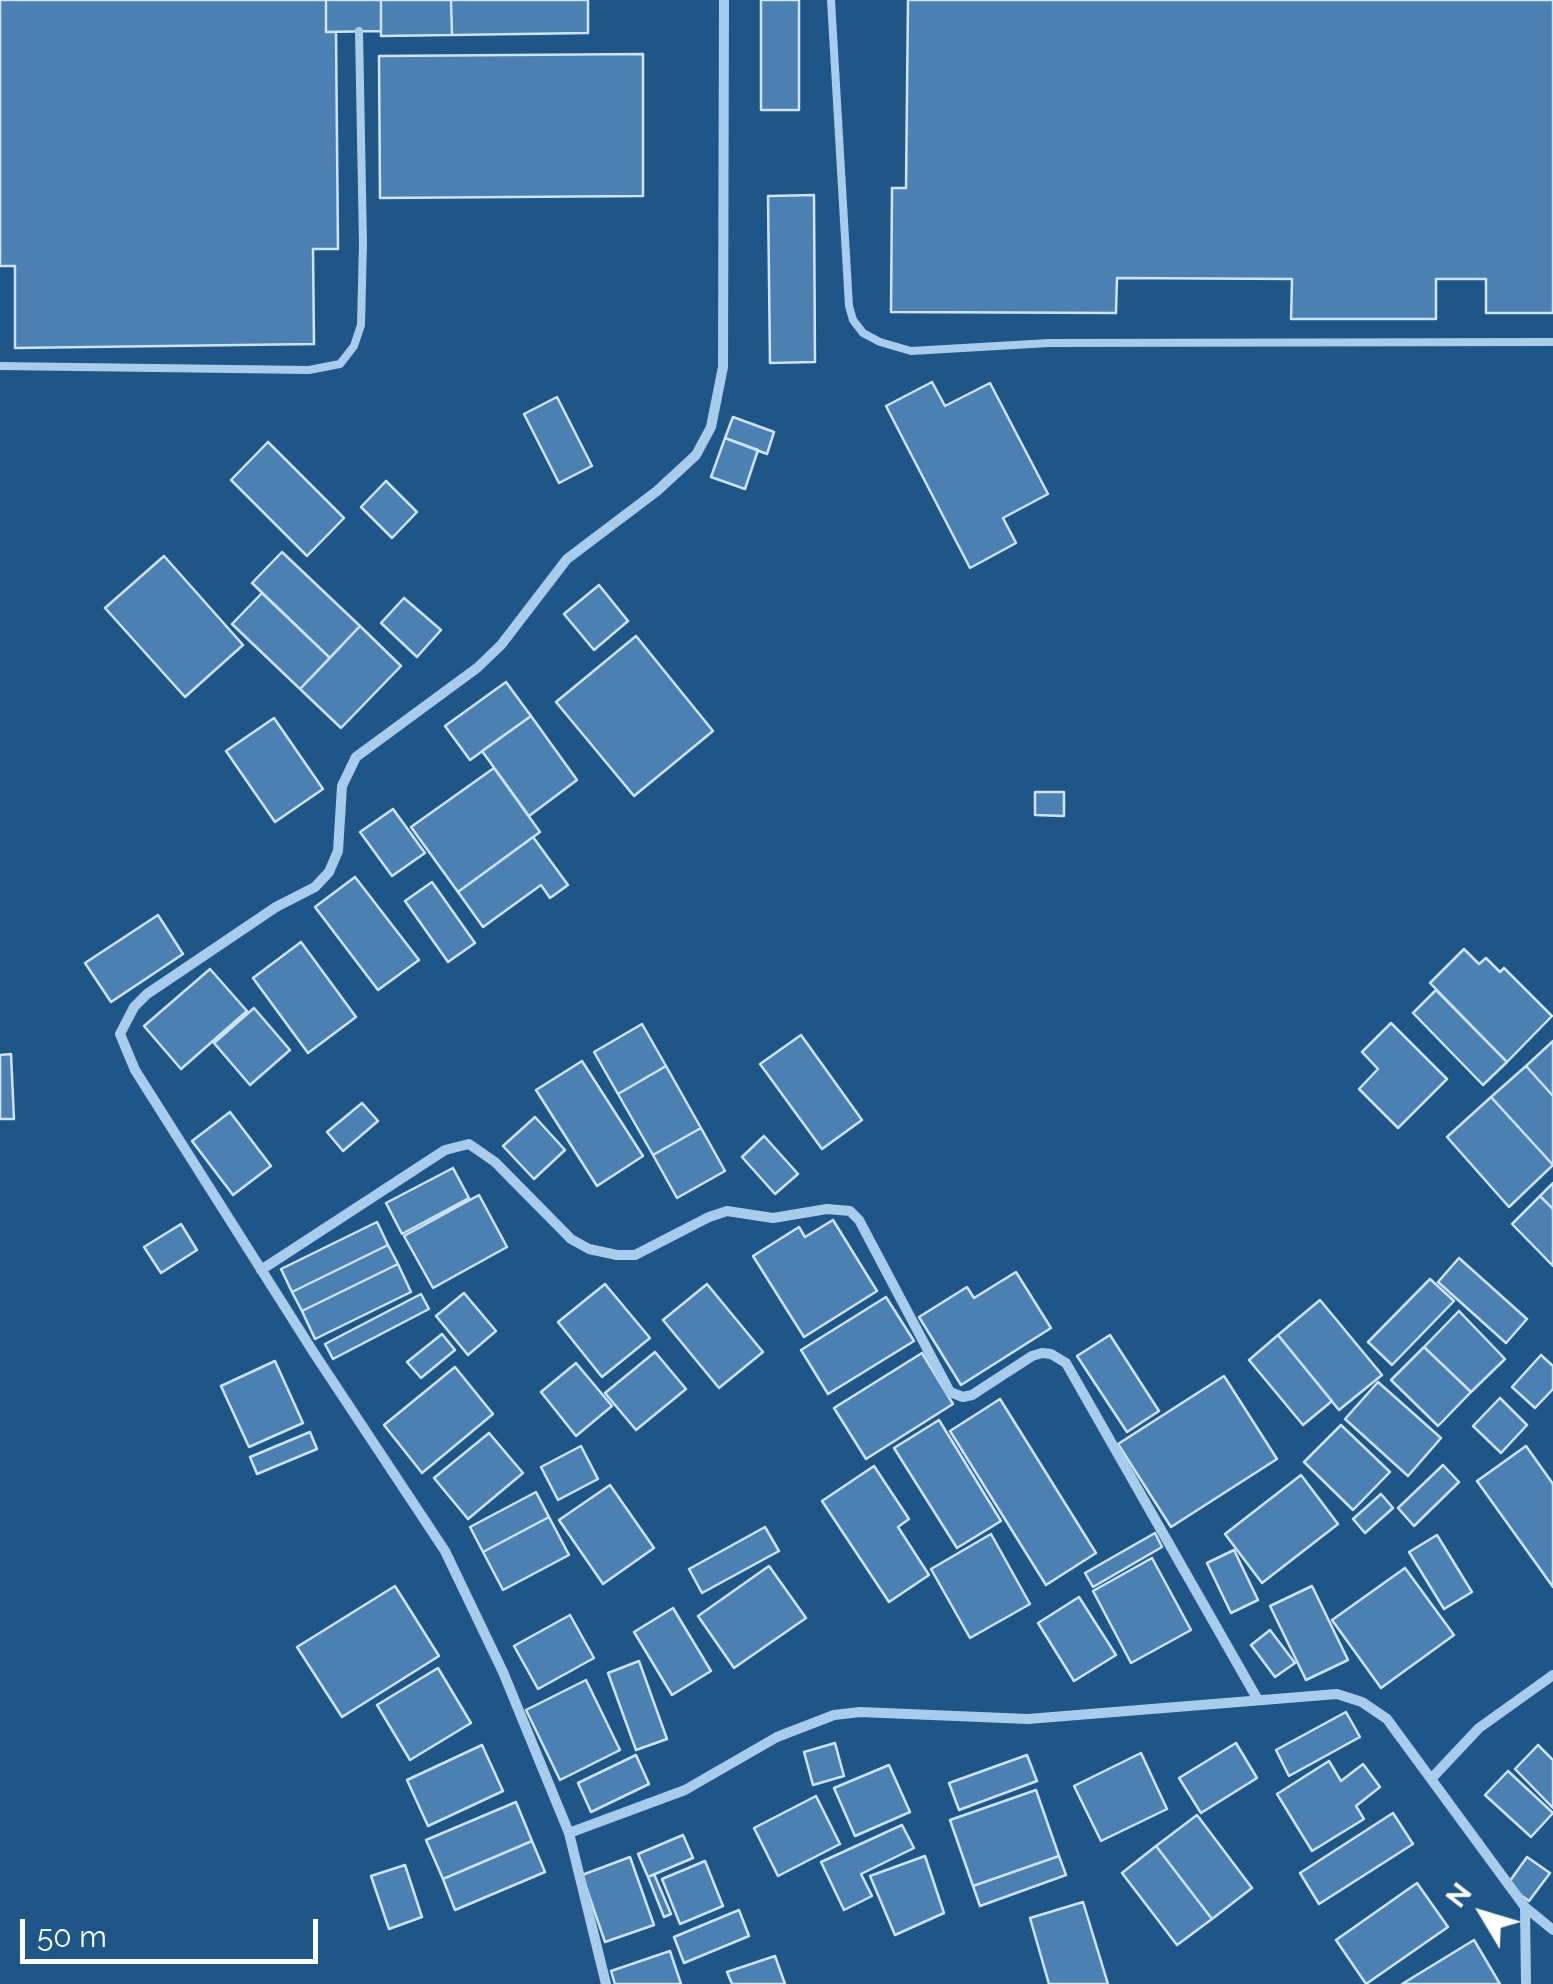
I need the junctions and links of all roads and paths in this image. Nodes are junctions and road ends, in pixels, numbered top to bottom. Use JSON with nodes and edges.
{"nodes":[{"id":1,"x":724,"y":0,"type":"edge"},
{"id":2,"x":831,"y":0,"type":"edge"},
{"id":3,"x":359,"y":31,"type":"dead end"},
{"id":4,"x":1553,"y":342,"type":"edge"},
{"id":5,"x":0,"y":366,"type":"edge"},
{"id":6,"x":262,"y":1270,"type":"junction"},
{"id":7,"x":1553,"y":1675,"type":"edge"},
{"id":8,"x":1258,"y":1700,"type":"junction"},
{"id":9,"x":1432,"y":1779,"type":"junction"},
{"id":10,"x":569,"y":1833,"type":"junction"},
{"id":11,"x":1524,"y":1908,"type":"junction"},
{"id":12,"x":1553,"y":1930,"type":"edge"},
{"id":13,"x":606,"y":1984,"type":"edge"},
{"id":14,"x":1526,"y":1984,"type":"edge"}],
"edges":[{"from":1,"to":6,"type":"street"},
{"from":2,"to":4,"type":"lane"},
{"from":3,"to":5,"type":"lane"},
{"from":6,"to":8,"type":"street"},
{"from":6,"to":10,"type":"street"},
{"from":7,"to":9,"type":"street"},
{"from":8,"to":9,"type":"street"},
{"from":8,"to":10,"type":"street"},
{"from":9,"to":11,"type":"street"},
{"from":10,"to":13,"type":"street"},
{"from":11,"to":12,"type":"street"},
{"from":11,"to":14,"type":"street"}]}
